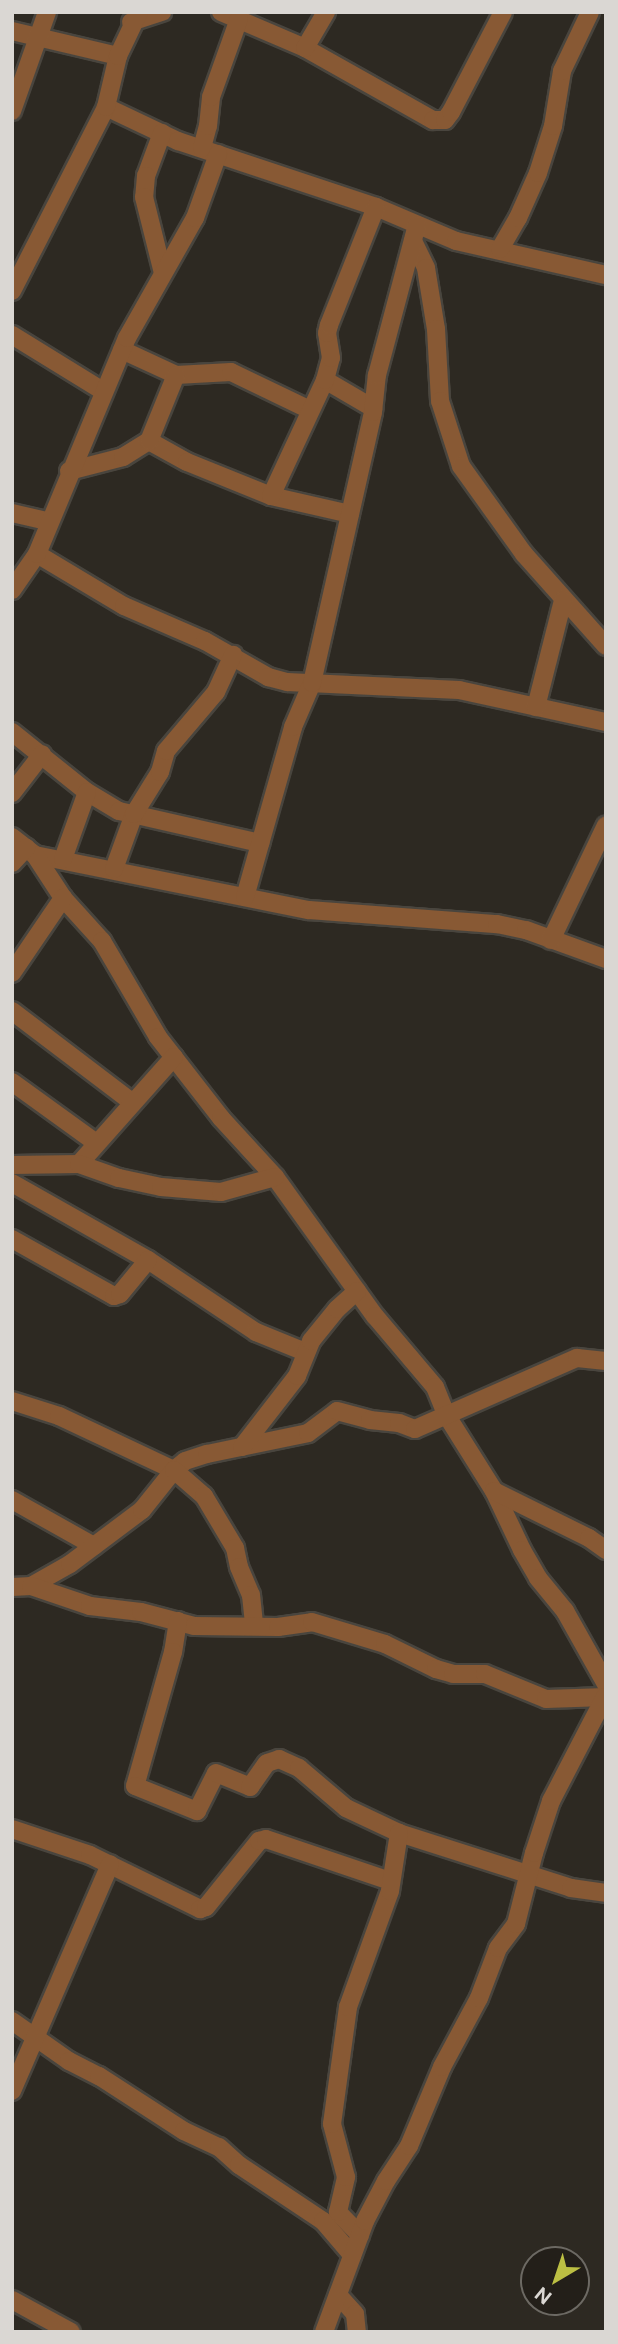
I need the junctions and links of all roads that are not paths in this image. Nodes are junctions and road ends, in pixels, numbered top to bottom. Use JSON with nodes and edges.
{"nodes":[{"id":1,"x":47,"y":12,"type":"edge"},
{"id":2,"x":162,"y":12,"type":"edge"},
{"id":3,"x":221,"y":12,"type":"edge"},
{"id":4,"x":327,"y":12,"type":"edge"},
{"id":5,"x":503,"y":12,"type":"edge"},
{"id":6,"x":590,"y":12,"type":"edge"},
{"id":7,"x":133,"y":16,"type":"edge"},
{"id":8,"x":239,"y":19,"type":"junction"},
{"id":9,"x":12,"y":31,"type":"edge"},
{"id":10,"x":37,"y":40,"type":"junction"},
{"id":11,"x":305,"y":48,"type":"junction"},
{"id":12,"x":118,"y":56,"type":"junction"},
{"id":13,"x":106,"y":107,"type":"junction"},
{"id":14,"x":12,"y":111,"type":"edge"},
{"id":15,"x":162,"y":133,"type":"junction"},
{"id":16,"x":210,"y":151,"type":"junction"},
{"id":17,"x":376,"y":208,"type":"junction"},
{"id":18,"x":415,"y":233,"type":"junction"},
{"id":19,"x":500,"y":249,"type":"junction"},
{"id":20,"x":163,"y":273,"type":"junction"},
{"id":21,"x":606,"y":275,"type":"edge"},
{"id":22,"x":12,"y":291,"type":"edge"},
{"id":23,"x":12,"y":335,"type":"edge"},
{"id":24,"x":122,"y":350,"type":"junction"},
{"id":25,"x":176,"y":375,"type":"junction"},
{"id":26,"x":325,"y":380,"type":"junction"},
{"id":27,"x":103,"y":391,"type":"junction"},
{"id":28,"x":373,"y":408,"type":"junction"},
{"id":29,"x":310,"y":410,"type":"junction"},
{"id":30,"x":149,"y":441,"type":"junction"},
{"id":31,"x":69,"y":471,"type":"junction"},
{"id":32,"x":271,"y":496,"type":"junction"},
{"id":33,"x":12,"y":513,"type":"edge"},
{"id":34,"x":350,"y":514,"type":"junction"},
{"id":35,"x":50,"y":522,"type":"junction"},
{"id":36,"x":37,"y":554,"type":"junction"},
{"id":37,"x":12,"y":590,"type":"edge"},
{"id":38,"x":563,"y":600,"type":"junction"},
{"id":39,"x":606,"y":646,"type":"edge"},
{"id":40,"x":233,"y":655,"type":"junction"},
{"id":41,"x":312,"y":683,"type":"junction"},
{"id":42,"x":536,"y":707,"type":"junction"},
{"id":43,"x":606,"y":722,"type":"edge"},
{"id":44,"x":12,"y":732,"type":"edge"},
{"id":45,"x":42,"y":754,"type":"junction"},
{"id":46,"x":87,"y":792,"type":"junction"},
{"id":47,"x":12,"y":793,"type":"edge"},
{"id":48,"x":134,"y":814,"type":"junction"},
{"id":49,"x":606,"y":825,"type":"edge"},
{"id":50,"x":260,"y":843,"type":"junction"},
{"id":51,"x":24,"y":847,"type":"edge"},
{"id":52,"x":63,"y":859,"type":"junction"},
{"id":53,"x":12,"y":863,"type":"edge"},
{"id":54,"x":114,"y":869,"type":"junction"},
{"id":55,"x":245,"y":897,"type":"junction"},
{"id":56,"x":63,"y":898,"type":"junction"},
{"id":57,"x":551,"y":940,"type":"junction"},
{"id":58,"x":606,"y":959,"type":"edge"},
{"id":59,"x":12,"y":972,"type":"edge"},
{"id":60,"x":12,"y":1011,"type":"edge"},
{"id":61,"x":174,"y":1057,"type":"junction"},
{"id":62,"x":12,"y":1082,"type":"edge"},
{"id":63,"x":132,"y":1102,"type":"junction"},
{"id":64,"x":95,"y":1142,"type":"junction"},
{"id":65,"x":12,"y":1164,"type":"edge"},
{"id":66,"x":79,"y":1164,"type":"junction"},
{"id":67,"x":275,"y":1177,"type":"junction"},
{"id":68,"x":12,"y":1183,"type":"edge"},
{"id":69,"x":14,"y":1245,"type":"edge"},
{"id":70,"x":148,"y":1260,"type":"junction"},
{"id":71,"x":357,"y":1292,"type":"junction"},
{"id":72,"x":305,"y":1352,"type":"junction"},
{"id":73,"x":606,"y":1361,"type":"edge"},
{"id":74,"x":12,"y":1401,"type":"edge"},
{"id":75,"x":447,"y":1416,"type":"junction"},
{"id":76,"x":242,"y":1447,"type":"junction"},
{"id":77,"x":174,"y":1469,"type":"junction"},
{"id":78,"x":495,"y":1491,"type":"junction"},
{"id":79,"x":12,"y":1500,"type":"edge"},
{"id":80,"x":94,"y":1546,"type":"junction"},
{"id":81,"x":606,"y":1550,"type":"edge"},
{"id":82,"x":31,"y":1586,"type":"junction"},
{"id":83,"x":12,"y":1587,"type":"edge"},
{"id":84,"x":178,"y":1621,"type":"junction"},
{"id":85,"x":254,"y":1626,"type":"junction"},
{"id":86,"x":606,"y":1684,"type":"edge"},
{"id":87,"x":606,"y":1697,"type":"edge"},
{"id":88,"x":12,"y":1829,"type":"edge"},
{"id":89,"x":399,"y":1833,"type":"junction"},
{"id":90,"x":110,"y":1864,"type":"junction"},
{"id":91,"x":529,"y":1872,"type":"junction"},
{"id":92,"x":390,"y":1881,"type":"junction"},
{"id":93,"x":606,"y":1893,"type":"edge"},
{"id":94,"x":12,"y":2021,"type":"edge"},
{"id":95,"x":34,"y":2037,"type":"junction"},
{"id":96,"x":12,"y":2091,"type":"edge"},
{"id":97,"x":330,"y":2217,"type":"junction"},
{"id":98,"x":360,"y":2235,"type":"junction"},
{"id":99,"x":352,"y":2255,"type":"junction"},
{"id":100,"x":338,"y":2295,"type":"junction"},
{"id":101,"x":12,"y":2300,"type":"edge"},
{"id":102,"x":71,"y":2332,"type":"edge"},
{"id":103,"x":324,"y":2332,"type":"edge"},
{"id":104,"x":357,"y":2332,"type":"edge"}],
"edges":[{"from":1,"to":10,"type":"street"},
{"from":2,"to":7,"type":"street"},
{"from":3,"to":8,"type":"street"},
{"from":4,"to":11,"type":"street"},
{"from":5,"to":11,"type":"street"},
{"from":6,"to":19,"type":"street"},
{"from":7,"to":12,"type":"street"},
{"from":8,"to":11,"type":"street"},
{"from":8,"to":16,"type":"street"},
{"from":9,"to":10,"type":"street"},
{"from":10,"to":12,"type":"street"},
{"from":10,"to":14,"type":"street"},
{"from":12,"to":13,"type":"street"},
{"from":13,"to":15,"type":"street"},
{"from":13,"to":22,"type":"street"},
{"from":15,"to":16,"type":"street"},
{"from":15,"to":20,"type":"street"},
{"from":16,"to":17,"type":"street"},
{"from":16,"to":20,"type":"street"},
{"from":17,"to":18,"type":"street"},
{"from":17,"to":26,"type":"street"},
{"from":18,"to":19,"type":"street"},
{"from":18,"to":28,"type":"street"},
{"from":18,"to":38,"type":"street"},
{"from":19,"to":21,"type":"street"},
{"from":20,"to":24,"type":"street"},
{"from":23,"to":27,"type":"street"},
{"from":24,"to":25,"type":"street"},
{"from":24,"to":27,"type":"street"},
{"from":25,"to":29,"type":"street"},
{"from":25,"to":30,"type":"street"},
{"from":26,"to":28,"type":"street"},
{"from":26,"to":29,"type":"street"},
{"from":27,"to":31,"type":"street"},
{"from":28,"to":34,"type":"street"},
{"from":29,"to":32,"type":"street"},
{"from":30,"to":31,"type":"street"},
{"from":30,"to":32,"type":"street"},
{"from":31,"to":35,"type":"street"},
{"from":32,"to":34,"type":"street"},
{"from":33,"to":35,"type":"street"},
{"from":34,"to":41,"type":"street"},
{"from":35,"to":36,"type":"street"},
{"from":36,"to":37,"type":"street"},
{"from":36,"to":40,"type":"street"},
{"from":38,"to":39,"type":"street"},
{"from":38,"to":42,"type":"street"},
{"from":40,"to":41,"type":"street"},
{"from":40,"to":48,"type":"street"},
{"from":41,"to":42,"type":"street"},
{"from":41,"to":50,"type":"street"},
{"from":42,"to":43,"type":"street"},
{"from":44,"to":45,"type":"street"},
{"from":45,"to":46,"type":"street"},
{"from":45,"to":47,"type":"street"},
{"from":46,"to":48,"type":"street"},
{"from":46,"to":52,"type":"street"},
{"from":48,"to":50,"type":"street"},
{"from":48,"to":54,"type":"street"},
{"from":49,"to":57,"type":"street"},
{"from":50,"to":55,"type":"street"},
{"from":51,"to":52,"type":"street"},
{"from":51,"to":53,"type":"street"},
{"from":51,"to":56,"type":"street"},
{"from":52,"to":54,"type":"street"},
{"from":54,"to":55,"type":"street"},
{"from":55,"to":57,"type":"street"},
{"from":56,"to":59,"type":"street"},
{"from":56,"to":61,"type":"street"},
{"from":57,"to":58,"type":"street"},
{"from":60,"to":63,"type":"street"},
{"from":61,"to":63,"type":"street"},
{"from":61,"to":67,"type":"street"},
{"from":62,"to":64,"type":"street"},
{"from":63,"to":64,"type":"street"},
{"from":64,"to":66,"type":"street"},
{"from":65,"to":66,"type":"street"},
{"from":66,"to":67,"type":"street"},
{"from":67,"to":71,"type":"street"},
{"from":68,"to":70,"type":"street"},
{"from":69,"to":70,"type":"street"},
{"from":70,"to":72,"type":"street"},
{"from":71,"to":72,"type":"street"},
{"from":71,"to":75,"type":"street"},
{"from":72,"to":76,"type":"street"},
{"from":73,"to":75,"type":"street"},
{"from":74,"to":77,"type":"street"},
{"from":75,"to":76,"type":"street"},
{"from":75,"to":78,"type":"street"},
{"from":76,"to":77,"type":"street"},
{"from":77,"to":80,"type":"street"},
{"from":77,"to":85,"type":"street"},
{"from":78,"to":81,"type":"street"},
{"from":78,"to":86,"type":"street"},
{"from":79,"to":80,"type":"street"},
{"from":80,"to":82,"type":"street"},
{"from":82,"to":83,"type":"street"},
{"from":82,"to":84,"type":"street"},
{"from":84,"to":85,"type":"street"},
{"from":84,"to":89,"type":"street"},
{"from":85,"to":87,"type":"street"},
{"from":87,"to":91,"type":"street"},
{"from":88,"to":90,"type":"street"},
{"from":89,"to":91,"type":"street"},
{"from":89,"to":92,"type":"street"},
{"from":90,"to":92,"type":"street"},
{"from":90,"to":95,"type":"street"},
{"from":91,"to":93,"type":"street"},
{"from":91,"to":98,"type":"street"},
{"from":92,"to":97,"type":"street"},
{"from":94,"to":95,"type":"street"},
{"from":95,"to":96,"type":"street"},
{"from":95,"to":97,"type":"street"},
{"from":97,"to":98,"type":"street"},
{"from":97,"to":99,"type":"street"},
{"from":98,"to":99,"type":"street"},
{"from":99,"to":100,"type":"street"},
{"from":100,"to":103,"type":"street"},
{"from":100,"to":104,"type":"street"},
{"from":101,"to":102,"type":"street"}]}
